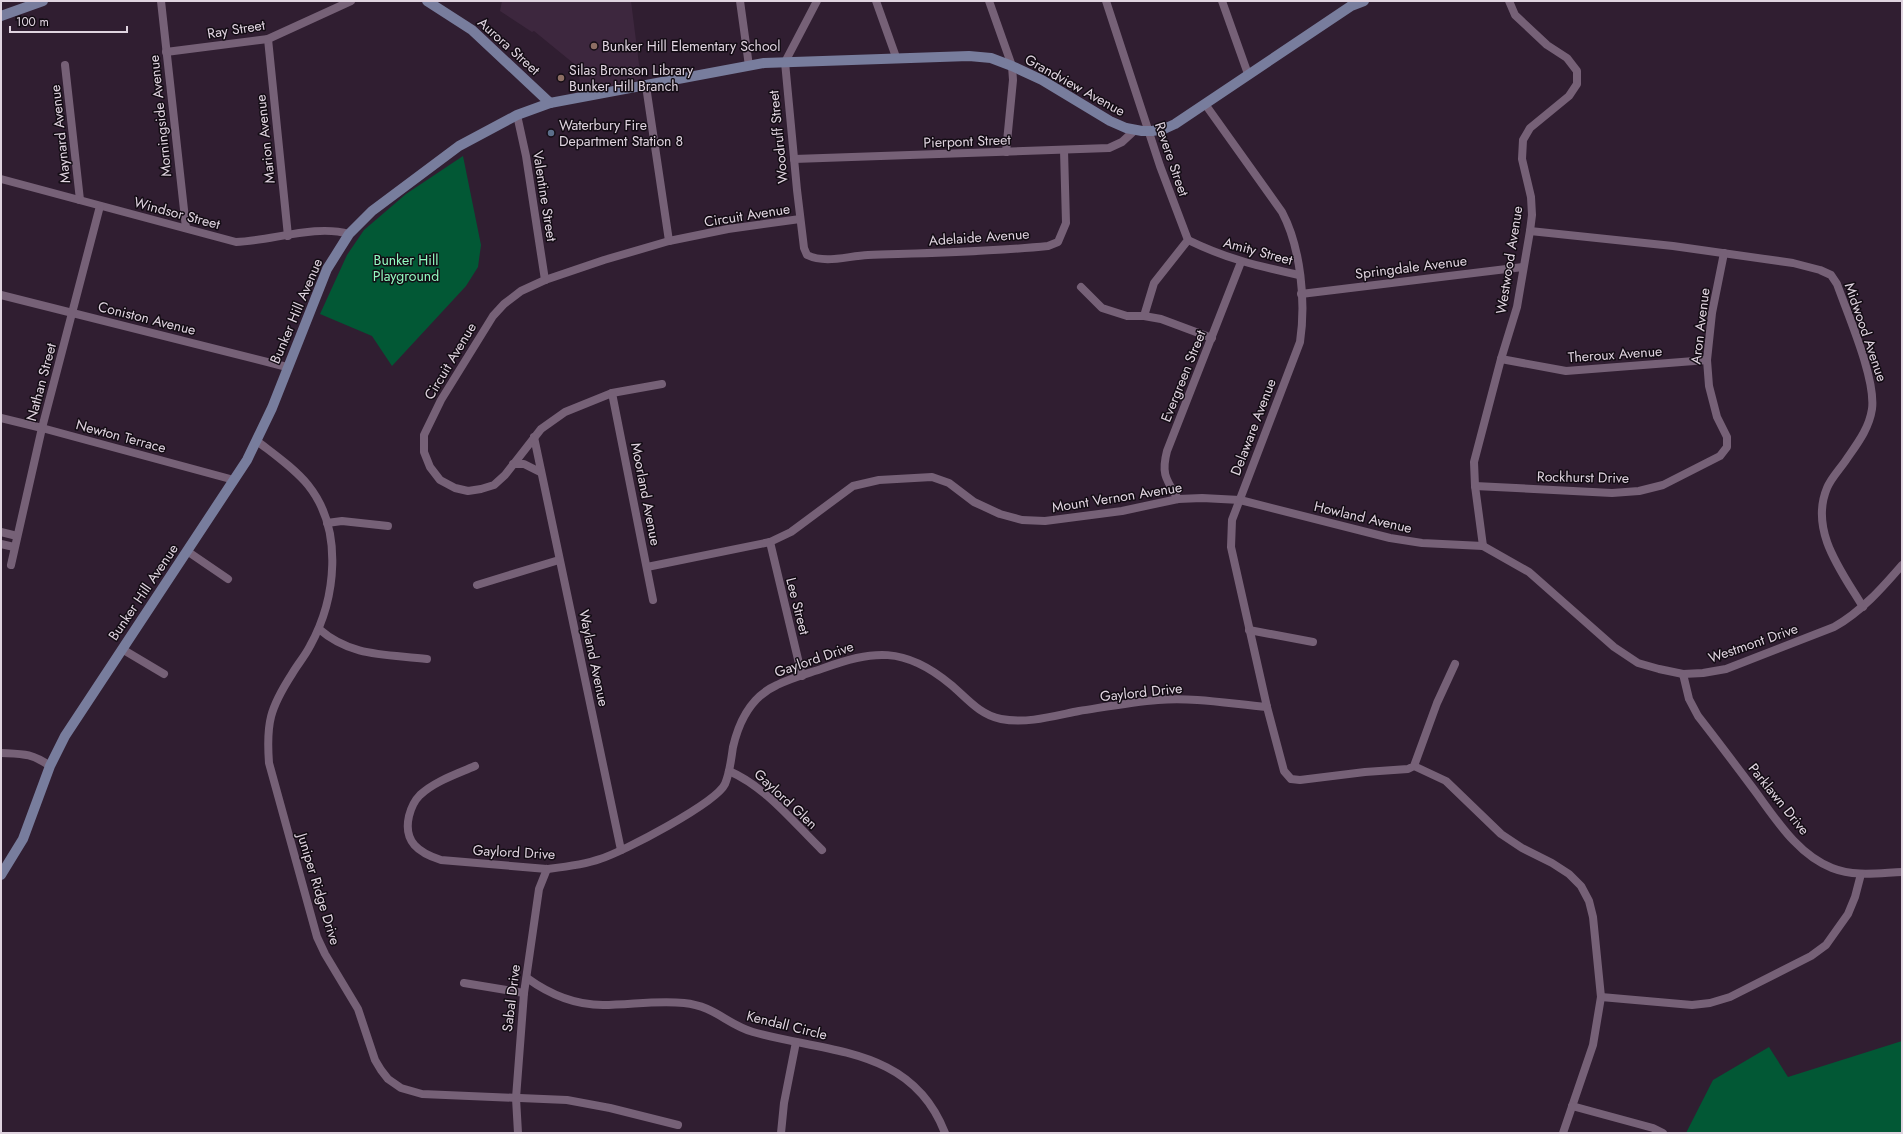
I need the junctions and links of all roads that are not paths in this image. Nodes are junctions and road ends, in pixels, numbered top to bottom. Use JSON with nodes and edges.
{"nodes":[{"id":1,"x":43,"y":1,"type":"edge"},
{"id":2,"x":161,"y":1,"type":"edge"},
{"id":3,"x":351,"y":1,"type":"edge"},
{"id":4,"x":427,"y":1,"type":"edge"},
{"id":5,"x":740,"y":1,"type":"edge"},
{"id":6,"x":817,"y":1,"type":"edge"},
{"id":7,"x":876,"y":1,"type":"edge"},
{"id":8,"x":989,"y":1,"type":"edge"},
{"id":9,"x":1106,"y":1,"type":"edge"},
{"id":10,"x":1222,"y":1,"type":"edge"},
{"id":11,"x":1364,"y":1,"type":"edge"},
{"id":12,"x":1509,"y":1,"type":"edge"},
{"id":13,"x":1350,"y":3,"type":"edge"},
{"id":14,"x":1,"y":16,"type":"edge"},
{"id":15,"x":268,"y":39,"type":"junction"},
{"id":16,"x":166,"y":52,"type":"junction"},
{"id":17,"x":896,"y":57,"type":"junction"},
{"id":18,"x":785,"y":62,"type":"junction"},
{"id":19,"x":65,"y":65,"type":"dead end"},
{"id":20,"x":749,"y":66,"type":"junction"},
{"id":21,"x":1012,"y":66,"type":"junction"},
{"id":22,"x":1248,"y":74,"type":"junction"},
{"id":23,"x":646,"y":86,"type":"junction"},
{"id":24,"x":550,"y":103,"type":"junction"},
{"id":25,"x":1205,"y":104,"type":"junction"},
{"id":26,"x":517,"y":115,"type":"junction"},
{"id":27,"x":1135,"y":130,"type":"junction"},
{"id":28,"x":1149,"y":131,"type":"junction"},
{"id":29,"x":1064,"y":150,"type":"junction"},
{"id":30,"x":1006,"y":152,"type":"junction"},
{"id":31,"x":794,"y":159,"type":"junction"},
{"id":32,"x":1,"y":180,"type":"edge"},
{"id":33,"x":80,"y":200,"type":"junction"},
{"id":34,"x":100,"y":206,"type":"junction"},
{"id":35,"x":800,"y":219,"type":"junction"},
{"id":36,"x":186,"y":228,"type":"junction"},
{"id":37,"x":1530,"y":231,"type":"junction"},
{"id":38,"x":349,"y":234,"type":"junction"},
{"id":39,"x":288,"y":236,"type":"junction"},
{"id":40,"x":1188,"y":240,"type":"junction"},
{"id":41,"x":669,"y":241,"type":"junction"},
{"id":42,"x":1724,"y":252,"type":"junction"},
{"id":43,"x":807,"y":255,"type":"joint"},
{"id":44,"x":1241,"y":262,"type":"junction"},
{"id":45,"x":1523,"y":267,"type":"junction"},
{"id":46,"x":1299,"y":275,"type":"junction"},
{"id":47,"x":545,"y":280,"type":"junction"},
{"id":48,"x":1081,"y":287,"type":"dead end"},
{"id":49,"x":1301,"y":294,"type":"junction"},
{"id":50,"x":1,"y":295,"type":"edge"},
{"id":51,"x":72,"y":313,"type":"junction"},
{"id":52,"x":1144,"y":316,"type":"junction"},
{"id":53,"x":1212,"y":338,"type":"junction"},
{"id":54,"x":1501,"y":359,"type":"junction"},
{"id":55,"x":1707,"y":360,"type":"junction"},
{"id":56,"x":287,"y":367,"type":"junction"},
{"id":57,"x":662,"y":384,"type":"dead end"},
{"id":58,"x":612,"y":393,"type":"junction"},
{"id":59,"x":1,"y":418,"type":"edge"},
{"id":60,"x":42,"y":428,"type":"junction"},
{"id":61,"x":534,"y":437,"type":"junction"},
{"id":62,"x":258,"y":441,"type":"junction"},
{"id":63,"x":1726,"y":447,"type":"joint"},
{"id":64,"x":513,"y":464,"type":"junction"},
{"id":65,"x":540,"y":472,"type":"junction"},
{"id":66,"x":234,"y":480,"type":"junction"},
{"id":67,"x":1475,"y":486,"type":"junction"},
{"id":68,"x":1178,"y":499,"type":"junction"},
{"id":69,"x":1240,"y":500,"type":"junction"},
{"id":70,"x":327,"y":523,"type":"junction"},
{"id":71,"x":388,"y":526,"type":"dead end"},
{"id":72,"x":1,"y":532,"type":"edge"},
{"id":73,"x":17,"y":536,"type":"junction"},
{"id":74,"x":770,"y":542,"type":"junction"},
{"id":75,"x":1,"y":544,"type":"edge"},
{"id":76,"x":1483,"y":546,"type":"junction"},
{"id":77,"x":14,"y":547,"type":"junction"},
{"id":78,"x":187,"y":551,"type":"junction"},
{"id":79,"x":559,"y":560,"type":"junction"},
{"id":80,"x":1902,"y":565,"type":"edge"},
{"id":81,"x":11,"y":566,"type":"dead end"},
{"id":82,"x":647,"y":567,"type":"junction"},
{"id":83,"x":228,"y":579,"type":"dead end"},
{"id":84,"x":477,"y":585,"type":"dead end"},
{"id":85,"x":653,"y":600,"type":"dead end"},
{"id":86,"x":1863,"y":607,"type":"junction"},
{"id":87,"x":318,"y":629,"type":"junction"},
{"id":88,"x":1249,"y":630,"type":"junction"},
{"id":89,"x":1313,"y":642,"type":"dead end"},
{"id":90,"x":122,"y":649,"type":"junction"},
{"id":91,"x":427,"y":659,"type":"dead end"},
{"id":92,"x":1455,"y":664,"type":"dead end"},
{"id":93,"x":164,"y":674,"type":"dead end"},
{"id":94,"x":1683,"y":674,"type":"junction"},
{"id":95,"x":802,"y":676,"type":"junction"},
{"id":96,"x":1267,"y":707,"type":"junction"},
{"id":97,"x":1,"y":754,"type":"edge"},
{"id":98,"x":50,"y":766,"type":"junction"},
{"id":99,"x":475,"y":766,"type":"dead end"},
{"id":100,"x":1414,"y":766,"type":"junction"},
{"id":101,"x":729,"y":771,"type":"junction"},
{"id":102,"x":621,"y":850,"type":"junction"},
{"id":103,"x":822,"y":850,"type":"dead end"},
{"id":104,"x":546,"y":868,"type":"junction"},
{"id":105,"x":1902,"y":872,"type":"edge"},
{"id":106,"x":1861,"y":874,"type":"junction"},
{"id":107,"x":1,"y":875,"type":"edge"},
{"id":108,"x":527,"y":978,"type":"junction"},
{"id":109,"x":464,"y":983,"type":"dead end"},
{"id":110,"x":524,"y":993,"type":"junction"},
{"id":111,"x":1601,"y":997,"type":"junction"},
{"id":112,"x":796,"y":1042,"type":"junction"},
{"id":113,"x":516,"y":1098,"type":"junction"},
{"id":114,"x":1572,"y":1106,"type":"junction"},
{"id":115,"x":678,"y":1125,"type":"dead end"},
{"id":116,"x":518,"y":1133,"type":"edge"},
{"id":117,"x":781,"y":1133,"type":"edge"},
{"id":118,"x":945,"y":1133,"type":"edge"},
{"id":119,"x":1562,"y":1133,"type":"edge"},
{"id":120,"x":1663,"y":1133,"type":"edge"}],
"edges":[{"from":1,"to":14,"type":"main road"},
{"from":2,"to":16,"type":"street","name":"Morningside Avenue"},
{"from":3,"to":15,"type":"street","name":"Ray Street"},
{"from":4,"to":24,"type":"main road","name":"Aurora Street"},
{"from":5,"to":20,"type":"street"},
{"from":6,"to":18,"type":"street"},
{"from":7,"to":17,"type":"street"},
{"from":8,"to":21,"type":"street"},
{"from":9,"to":28,"type":"street","name":"Revere Street"},
{"from":10,"to":22,"type":"street"},
{"from":11,"to":13,"type":"main road","name":"Grandview Avenue"},
{"from":12,"to":37,"type":"street","name":"Westwood Avenue"},
{"from":13,"to":22,"type":"main road","name":"Grandview Avenue"},
{"from":15,"to":16,"type":"street","name":"Ray Street"},
{"from":15,"to":39,"type":"street","name":"Marion Avenue"},
{"from":16,"to":36,"type":"street","name":"Morningside Avenue"},
{"from":17,"to":18,"type":"main road","name":"Grandview Avenue"},
{"from":17,"to":21,"type":"main road","name":"Grandview Avenue"},
{"from":18,"to":20,"type":"main road","name":"Bunker Hill Avenue"},
{"from":18,"to":31,"type":"street","name":"Woodruff Street"},
{"from":19,"to":33,"type":"street","name":"Maynard Avenue"},
{"from":20,"to":23,"type":"main road","name":"Bunker Hill Avenue"},
{"from":21,"to":27,"type":"main road","name":"Grandview Avenue"},
{"from":21,"to":30,"type":"street"},
{"from":22,"to":25,"type":"main road","name":"Grandview Avenue"},
{"from":23,"to":24,"type":"main road","name":"Bunker Hill Avenue"},
{"from":23,"to":41,"type":"street"},
{"from":24,"to":26,"type":"main road","name":"Bunker Hill Avenue"},
{"from":25,"to":28,"type":"main road","name":"Grandview Avenue"},
{"from":25,"to":46,"type":"street","name":"Delaware Avenue"},
{"from":26,"to":38,"type":"main road","name":"Bunker Hill Avenue"},
{"from":26,"to":47,"type":"street","name":"Valentine Street"},
{"from":27,"to":28,"type":"main road","name":"Grandview Avenue"},
{"from":27,"to":29,"type":"street","name":"Pierpont Street"},
{"from":28,"to":40,"type":"street","name":"Revere Street"},
{"from":29,"to":30,"type":"street","name":"Pierpont Street"},
{"from":29,"to":43,"type":"street","name":"Adelaide Avenue"},
{"from":30,"to":31,"type":"street","name":"Pierpont Street"},
{"from":31,"to":35,"type":"street","name":"Woodruff Street"},
{"from":32,"to":33,"type":"street","name":"Windsor Street"},
{"from":33,"to":34,"type":"street","name":"Windsor Street"},
{"from":34,"to":36,"type":"street","name":"Windsor Street"},
{"from":34,"to":51,"type":"street","name":"Nathan Street"},
{"from":35,"to":41,"type":"street","name":"Circuit Avenue"},
{"from":35,"to":43,"type":"street","name":"Woodruff Street"},
{"from":36,"to":39,"type":"street","name":"Windsor Street"},
{"from":37,"to":42,"type":"street","name":"Midwood Avenue"},
{"from":37,"to":45,"type":"street","name":"Westwood Avenue"},
{"from":38,"to":39,"type":"street","name":"Windsor Street"},
{"from":38,"to":56,"type":"main road","name":"Bunker Hill Avenue"},
{"from":40,"to":44,"type":"street","name":"Amity Street"},
{"from":40,"to":52,"type":"street"},
{"from":41,"to":47,"type":"street","name":"Circuit Avenue"},
{"from":42,"to":55,"type":"street","name":"Aron Avenue"},
{"from":42,"to":86,"type":"street","name":"Midwood Avenue"},
{"from":44,"to":46,"type":"street","name":"Amity Street"},
{"from":44,"to":53,"type":"street","name":"Evergreen Street"},
{"from":45,"to":49,"type":"street","name":"Springdale Avenue"},
{"from":45,"to":54,"type":"street","name":"Westwood Avenue"},
{"from":46,"to":49,"type":"street","name":"Delaware Avenue"},
{"from":47,"to":64,"type":"street","name":"Circuit Avenue"},
{"from":48,"to":52,"type":"street"},
{"from":49,"to":69,"type":"street","name":"Delaware Avenue"},
{"from":50,"to":51,"type":"street","name":"Coniston Avenue"},
{"from":51,"to":56,"type":"street","name":"Coniston Avenue"},
{"from":51,"to":60,"type":"street","name":"Nathan Street"},
{"from":52,"to":53,"type":"street"},
{"from":53,"to":68,"type":"street","name":"Evergreen Street"},
{"from":54,"to":55,"type":"street","name":"Theroux Avenue"},
{"from":54,"to":67,"type":"street","name":"Westwood Avenue"},
{"from":55,"to":63,"type":"street","name":"Aron Avenue"},
{"from":56,"to":62,"type":"main road","name":"Bunker Hill Avenue"},
{"from":57,"to":58,"type":"street","name":"Circuit Avenue"},
{"from":58,"to":61,"type":"street","name":"Circuit Avenue"},
{"from":58,"to":82,"type":"street","name":"Moorland Avenue"},
{"from":59,"to":60,"type":"street","name":"Newton Terrace"},
{"from":60,"to":66,"type":"street","name":"Newton Terrace"},
{"from":60,"to":73,"type":"street","name":"Nathan Street"},
{"from":61,"to":64,"type":"street","name":"Circuit Avenue"},
{"from":61,"to":65,"type":"street","name":"Wayland Avenue"},
{"from":62,"to":66,"type":"main road","name":"Bunker Hill Avenue"},
{"from":62,"to":70,"type":"street","name":"Juniper Ridge Drive"},
{"from":63,"to":67,"type":"street","name":"Rockhurst Drive"},
{"from":64,"to":65,"type":"street"},
{"from":65,"to":79,"type":"street","name":"Wayland Avenue"},
{"from":66,"to":78,"type":"main road","name":"Bunker Hill Avenue"},
{"from":67,"to":76,"type":"street","name":"Westwood Avenue"},
{"from":68,"to":69,"type":"street","name":"Mount Vernon Avenue"},
{"from":68,"to":74,"type":"street","name":"Mount Vernon Avenue"},
{"from":69,"to":76,"type":"street","name":"Howland Avenue"},
{"from":69,"to":88,"type":"street","name":"Delaware Avenue"},
{"from":70,"to":71,"type":"street"},
{"from":70,"to":87,"type":"street","name":"Juniper Ridge Drive"},
{"from":72,"to":73,"type":"street"},
{"from":73,"to":77,"type":"street","name":"Nathan Street"},
{"from":74,"to":82,"type":"street","name":"Mount Vernon Avenue"},
{"from":74,"to":95,"type":"street","name":"Lee Street"},
{"from":75,"to":77,"type":"street"},
{"from":76,"to":94,"type":"street","name":"Westmont Drive"},
{"from":77,"to":81,"type":"street","name":"Nathan Street"},
{"from":78,"to":83,"type":"street"},
{"from":78,"to":90,"type":"main road","name":"Bunker Hill Avenue"},
{"from":79,"to":84,"type":"street"},
{"from":79,"to":102,"type":"street","name":"Wayland Avenue"},
{"from":80,"to":86,"type":"street","name":"Westmont Drive"},
{"from":82,"to":85,"type":"street","name":"Moorland Avenue"},
{"from":86,"to":94,"type":"street","name":"Westmont Drive"},
{"from":87,"to":91,"type":"street"},
{"from":87,"to":113,"type":"street","name":"Juniper Ridge Drive"},
{"from":88,"to":89,"type":"street"},
{"from":88,"to":96,"type":"street","name":"Delaware Avenue"},
{"from":90,"to":93,"type":"street"},
{"from":90,"to":98,"type":"main road","name":"Bunker Hill Avenue"},
{"from":92,"to":100,"type":"street"},
{"from":94,"to":106,"type":"street","name":"Parklawn Drive"},
{"from":95,"to":96,"type":"street","name":"Gaylord Drive"},
{"from":95,"to":101,"type":"street","name":"Gaylord Drive"},
{"from":96,"to":100,"type":"street","name":"Delaware Avenue"},
{"from":97,"to":98,"type":"street"},
{"from":98,"to":107,"type":"main road","name":"Bunker Hill Avenue"},
{"from":99,"to":104,"type":"street","name":"Gaylord Drive"},
{"from":100,"to":111,"type":"street"},
{"from":101,"to":102,"type":"street","name":"Gaylord Drive"},
{"from":101,"to":103,"type":"street","name":"Gaylord Glen"},
{"from":102,"to":104,"type":"street","name":"Gaylord Drive"},
{"from":104,"to":108,"type":"street","name":"Sabal Drive"},
{"from":105,"to":106,"type":"street","name":"Parklawn Drive"},
{"from":106,"to":111,"type":"street"},
{"from":108,"to":110,"type":"street","name":"Sabal Drive"},
{"from":108,"to":112,"type":"street","name":"Kendall Circle"},
{"from":109,"to":110,"type":"street"},
{"from":110,"to":113,"type":"street","name":"Sabal Drive"},
{"from":111,"to":114,"type":"street"},
{"from":112,"to":117,"type":"street"},
{"from":112,"to":118,"type":"street","name":"Kendall Circle"},
{"from":113,"to":115,"type":"street","name":"Juniper Ridge Drive"},
{"from":113,"to":116,"type":"street","name":"Sabal Drive"},
{"from":114,"to":119,"type":"street"},
{"from":114,"to":120,"type":"street"}]}
